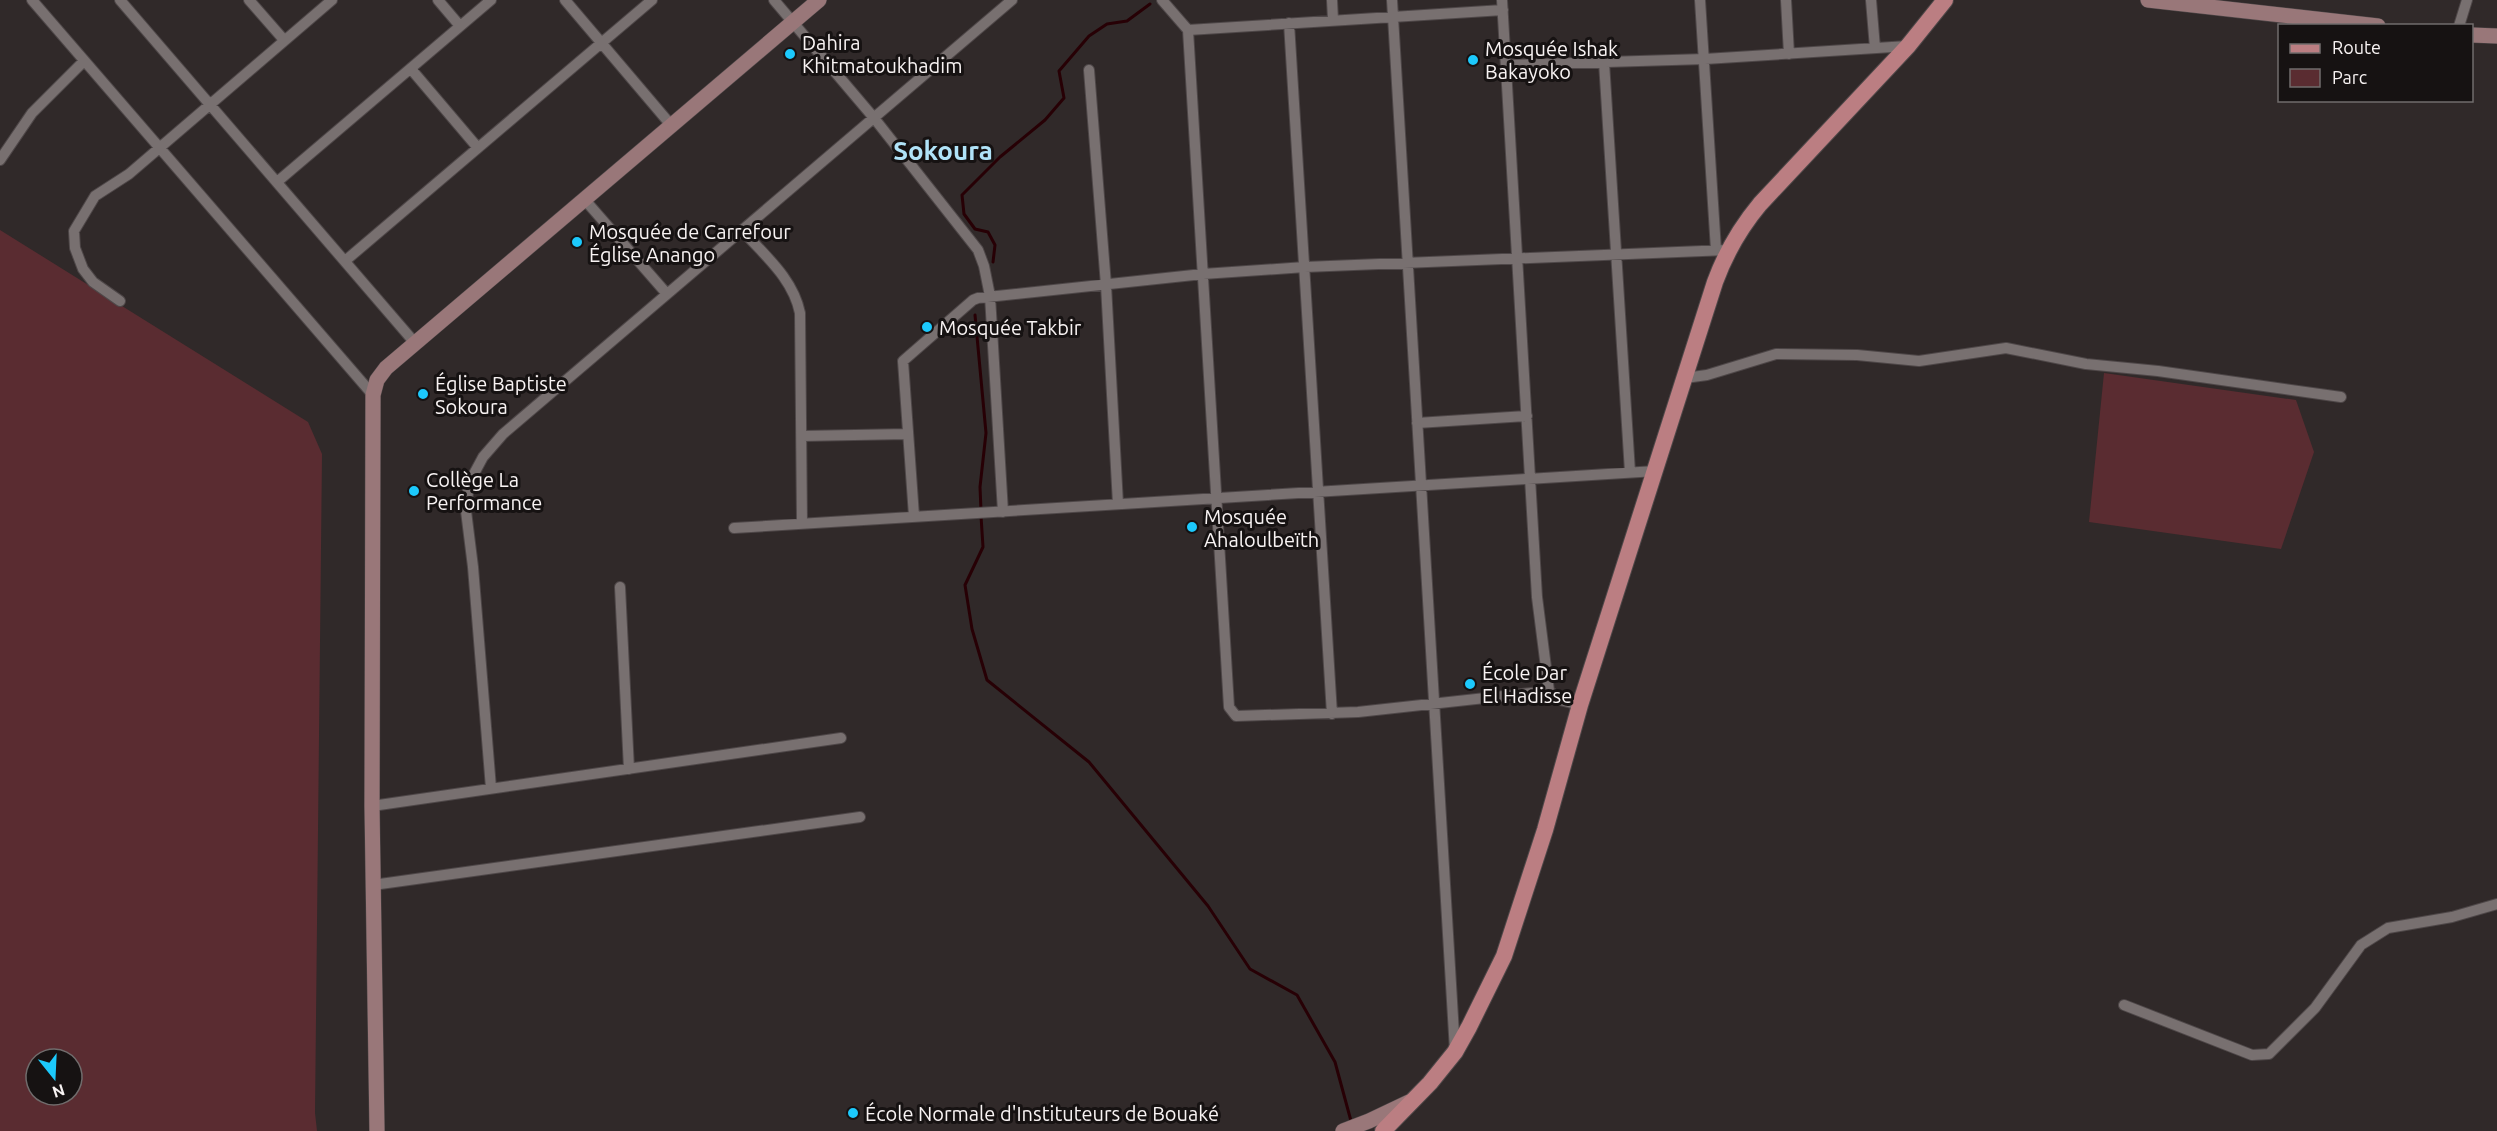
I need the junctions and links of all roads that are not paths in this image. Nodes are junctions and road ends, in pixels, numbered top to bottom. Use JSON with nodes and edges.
{"nodes":[{"id":1,"x":32,"y":0,"type":"edge"},
{"id":2,"x":120,"y":0,"type":"edge"},
{"id":3,"x":249,"y":0,"type":"edge"},
{"id":4,"x":332,"y":0,"type":"edge"},
{"id":5,"x":438,"y":0,"type":"edge"},
{"id":6,"x":491,"y":0,"type":"edge"},
{"id":7,"x":565,"y":0,"type":"edge"},
{"id":8,"x":774,"y":0,"type":"edge"},
{"id":9,"x":819,"y":0,"type":"edge"},
{"id":10,"x":1012,"y":0,"type":"edge"},
{"id":11,"x":1162,"y":0,"type":"edge"},
{"id":12,"x":1332,"y":0,"type":"edge"},
{"id":13,"x":1392,"y":0,"type":"edge"},
{"id":14,"x":1700,"y":0,"type":"edge"},
{"id":15,"x":1786,"y":0,"type":"edge"},
{"id":16,"x":1871,"y":0,"type":"edge"},
{"id":17,"x":1945,"y":0,"type":"edge"},
{"id":18,"x":2148,"y":0,"type":"edge"},
{"id":19,"x":2467,"y":0,"type":"edge"},
{"id":20,"x":645,"y":2,"type":"edge"},
{"id":21,"x":1503,"y":5,"type":"edge"},
{"id":22,"x":2238,"y":5,"type":"edge"},
{"id":23,"x":1393,"y":17,"type":"junction"},
{"id":24,"x":1333,"y":20,"type":"junction"},
{"id":25,"x":794,"y":22,"type":"junction"},
{"id":26,"x":1289,"y":23,"type":"junction"},
{"id":27,"x":2365,"y":24,"type":"edge"},
{"id":28,"x":2460,"y":24,"type":"edge"},
{"id":29,"x":460,"y":26,"type":"junction"},
{"id":30,"x":1188,"y":30,"type":"junction"},
{"id":31,"x":2473,"y":34,"type":"edge"},
{"id":32,"x":2497,"y":36,"type":"edge"},
{"id":33,"x":284,"y":40,"type":"junction"},
{"id":34,"x":602,"y":43,"type":"junction"},
{"id":35,"x":1908,"y":46,"type":"junction"},
{"id":36,"x":1875,"y":48,"type":"junction"},
{"id":37,"x":1789,"y":54,"type":"junction"},
{"id":38,"x":1705,"y":59,"type":"junction"},
{"id":39,"x":84,"y":61,"type":"junction"},
{"id":40,"x":1604,"y":62,"type":"junction"},
{"id":41,"x":1507,"y":65,"type":"junction"},
{"id":42,"x":411,"y":69,"type":"junction"},
{"id":43,"x":1089,"y":70,"type":"dead end"},
{"id":44,"x":210,"y":104,"type":"junction"},
{"id":45,"x":874,"y":118,"type":"junction"},
{"id":46,"x":671,"y":125,"type":"junction"},
{"id":47,"x":158,"y":148,"type":"junction"},
{"id":48,"x":478,"y":148,"type":"junction"},
{"id":49,"x":0,"y":160,"type":"edge"},
{"id":50,"x":277,"y":182,"type":"junction"},
{"id":51,"x":585,"y":200,"type":"junction"},
{"id":52,"x":742,"y":230,"type":"junction"},
{"id":53,"x":1722,"y":250,"type":"junction"},
{"id":54,"x":1616,"y":254,"type":"junction"},
{"id":55,"x":1516,"y":257,"type":"junction"},
{"id":56,"x":345,"y":261,"type":"junction"},
{"id":57,"x":1407,"y":262,"type":"junction"},
{"id":58,"x":1305,"y":267,"type":"junction"},
{"id":59,"x":1203,"y":274,"type":"junction"},
{"id":60,"x":1106,"y":285,"type":"junction"},
{"id":61,"x":667,"y":294,"type":"junction"},
{"id":62,"x":990,"y":296,"type":"junction"},
{"id":63,"x":120,"y":301,"type":"dead end"},
{"id":64,"x":416,"y":343,"type":"junction"},
{"id":65,"x":1685,"y":378,"type":"junction"},
{"id":66,"x":373,"y":395,"type":"junction"},
{"id":67,"x":2341,"y":397,"type":"dead end"},
{"id":68,"x":1527,"y":416,"type":"junction"},
{"id":69,"x":1417,"y":423,"type":"junction"},
{"id":70,"x":908,"y":434,"type":"junction"},
{"id":71,"x":802,"y":436,"type":"junction"},
{"id":72,"x":1656,"y":471,"type":"junction"},
{"id":73,"x":1630,"y":472,"type":"junction"},
{"id":74,"x":1530,"y":478,"type":"junction"},
{"id":75,"x":1421,"y":485,"type":"junction"},
{"id":76,"x":1317,"y":492,"type":"junction"},
{"id":77,"x":1217,"y":498,"type":"junction"},
{"id":78,"x":1118,"y":504,"type":"junction"},
{"id":79,"x":1003,"y":512,"type":"junction"},
{"id":80,"x":914,"y":516,"type":"junction"},
{"id":81,"x":802,"y":524,"type":"junction"},
{"id":82,"x":734,"y":528,"type":"dead end"},
{"id":83,"x":620,"y":588,"type":"dead end"},
{"id":84,"x":1549,"y":691,"type":"junction"},
{"id":85,"x":1434,"y":704,"type":"junction"},
{"id":86,"x":1580,"y":705,"type":"junction"},
{"id":87,"x":1332,"y":714,"type":"junction"},
{"id":88,"x":841,"y":738,"type":"dead end"},
{"id":89,"x":629,"y":769,"type":"junction"},
{"id":90,"x":491,"y":788,"type":"junction"},
{"id":91,"x":372,"y":806,"type":"junction"},
{"id":92,"x":860,"y":817,"type":"dead end"},
{"id":93,"x":373,"y":885,"type":"junction"},
{"id":94,"x":2497,"y":904,"type":"edge"},
{"id":95,"x":2124,"y":1005,"type":"dead end"},
{"id":96,"x":1455,"y":1052,"type":"junction"},
{"id":97,"x":1416,"y":1098,"type":"junction"},
{"id":98,"x":377,"y":1131,"type":"edge"},
{"id":99,"x":1343,"y":1131,"type":"edge"},
{"id":100,"x":1383,"y":1131,"type":"edge"}],
"edges":[{"from":1,"to":39,"type":"street"},
{"from":2,"to":44,"type":"street"},
{"from":3,"to":33,"type":"street"},
{"from":4,"to":33,"type":"street"},
{"from":5,"to":29,"type":"street"},
{"from":6,"to":29,"type":"street"},
{"from":7,"to":34,"type":"street"},
{"from":8,"to":25,"type":"street"},
{"from":9,"to":25,"type":"street"},
{"from":10,"to":45,"type":"street"},
{"from":11,"to":30,"type":"street"},
{"from":12,"to":24,"type":"street"},
{"from":13,"to":23,"type":"street"},
{"from":14,"to":38,"type":"street"},
{"from":15,"to":37,"type":"street"},
{"from":16,"to":36,"type":"street"},
{"from":17,"to":35,"type":"main road"},
{"from":18,"to":22,"type":"street"},
{"from":19,"to":28,"type":"street"},
{"from":20,"to":34,"type":"street"},
{"from":21,"to":23,"type":"street"},
{"from":21,"to":41,"type":"street"},
{"from":22,"to":27,"type":"street"},
{"from":23,"to":24,"type":"street"},
{"from":23,"to":57,"type":"street"},
{"from":24,"to":26,"type":"street"},
{"from":25,"to":45,"type":"street"},
{"from":25,"to":46,"type":"street"},
{"from":26,"to":30,"type":"street"},
{"from":26,"to":58,"type":"street"},
{"from":29,"to":42,"type":"street"},
{"from":30,"to":59,"type":"street"},
{"from":31,"to":32,"type":"street"},
{"from":33,"to":44,"type":"street"},
{"from":34,"to":46,"type":"street"},
{"from":34,"to":48,"type":"street"},
{"from":35,"to":36,"type":"street"},
{"from":35,"to":53,"type":"main road"},
{"from":36,"to":37,"type":"street"},
{"from":37,"to":38,"type":"street"},
{"from":38,"to":40,"type":"street"},
{"from":38,"to":53,"type":"street"},
{"from":39,"to":47,"type":"street"},
{"from":39,"to":49,"type":"street"},
{"from":40,"to":41,"type":"street"},
{"from":40,"to":54,"type":"street"},
{"from":41,"to":55,"type":"street"},
{"from":42,"to":48,"type":"street"},
{"from":42,"to":50,"type":"street"},
{"from":43,"to":60,"type":"street"},
{"from":44,"to":47,"type":"street"},
{"from":44,"to":50,"type":"street"},
{"from":45,"to":52,"type":"street"},
{"from":45,"to":62,"type":"street"},
{"from":46,"to":51,"type":"street"},
{"from":47,"to":63,"type":"street"},
{"from":47,"to":66,"type":"street"},
{"from":48,"to":56,"type":"street"},
{"from":50,"to":56,"type":"street"},
{"from":51,"to":61,"type":"street"},
{"from":51,"to":64,"type":"street"},
{"from":52,"to":61,"type":"street"},
{"from":52,"to":71,"type":"street"},
{"from":53,"to":54,"type":"street"},
{"from":53,"to":65,"type":"main road"},
{"from":54,"to":55,"type":"street"},
{"from":54,"to":73,"type":"street"},
{"from":55,"to":57,"type":"street"},
{"from":55,"to":68,"type":"street"},
{"from":56,"to":64,"type":"street"},
{"from":57,"to":58,"type":"street"},
{"from":57,"to":69,"type":"street"},
{"from":58,"to":59,"type":"street"},
{"from":58,"to":76,"type":"street"},
{"from":59,"to":60,"type":"street"},
{"from":59,"to":77,"type":"street"},
{"from":60,"to":62,"type":"street"},
{"from":60,"to":78,"type":"street"},
{"from":61,"to":90,"type":"street"},
{"from":62,"to":70,"type":"street"},
{"from":62,"to":79,"type":"street"},
{"from":64,"to":66,"type":"street"},
{"from":65,"to":67,"type":"street"},
{"from":65,"to":72,"type":"main road"},
{"from":66,"to":91,"type":"street"},
{"from":68,"to":69,"type":"street"},
{"from":68,"to":74,"type":"street"},
{"from":69,"to":75,"type":"street"},
{"from":70,"to":71,"type":"street"},
{"from":70,"to":80,"type":"street"},
{"from":71,"to":81,"type":"street"},
{"from":72,"to":73,"type":"street"},
{"from":72,"to":86,"type":"main road"},
{"from":73,"to":74,"type":"street"},
{"from":74,"to":75,"type":"street"},
{"from":74,"to":84,"type":"street"},
{"from":75,"to":76,"type":"street"},
{"from":75,"to":85,"type":"street"},
{"from":76,"to":77,"type":"street"},
{"from":76,"to":87,"type":"street"},
{"from":77,"to":78,"type":"street"},
{"from":77,"to":87,"type":"street"},
{"from":78,"to":79,"type":"street"},
{"from":79,"to":80,"type":"street"},
{"from":80,"to":81,"type":"street"},
{"from":81,"to":82,"type":"street"},
{"from":83,"to":89,"type":"street"},
{"from":84,"to":85,"type":"street"},
{"from":84,"to":86,"type":"street"},
{"from":85,"to":87,"type":"street"},
{"from":85,"to":96,"type":"street"},
{"from":86,"to":96,"type":"main road"},
{"from":88,"to":89,"type":"street"},
{"from":89,"to":90,"type":"street"},
{"from":90,"to":91,"type":"street"},
{"from":91,"to":93,"type":"street"},
{"from":92,"to":93,"type":"street"},
{"from":93,"to":98,"type":"street"},
{"from":94,"to":95,"type":"street"},
{"from":96,"to":97,"type":"main road"},
{"from":97,"to":99,"type":"street"},
{"from":97,"to":100,"type":"main road"}]}
